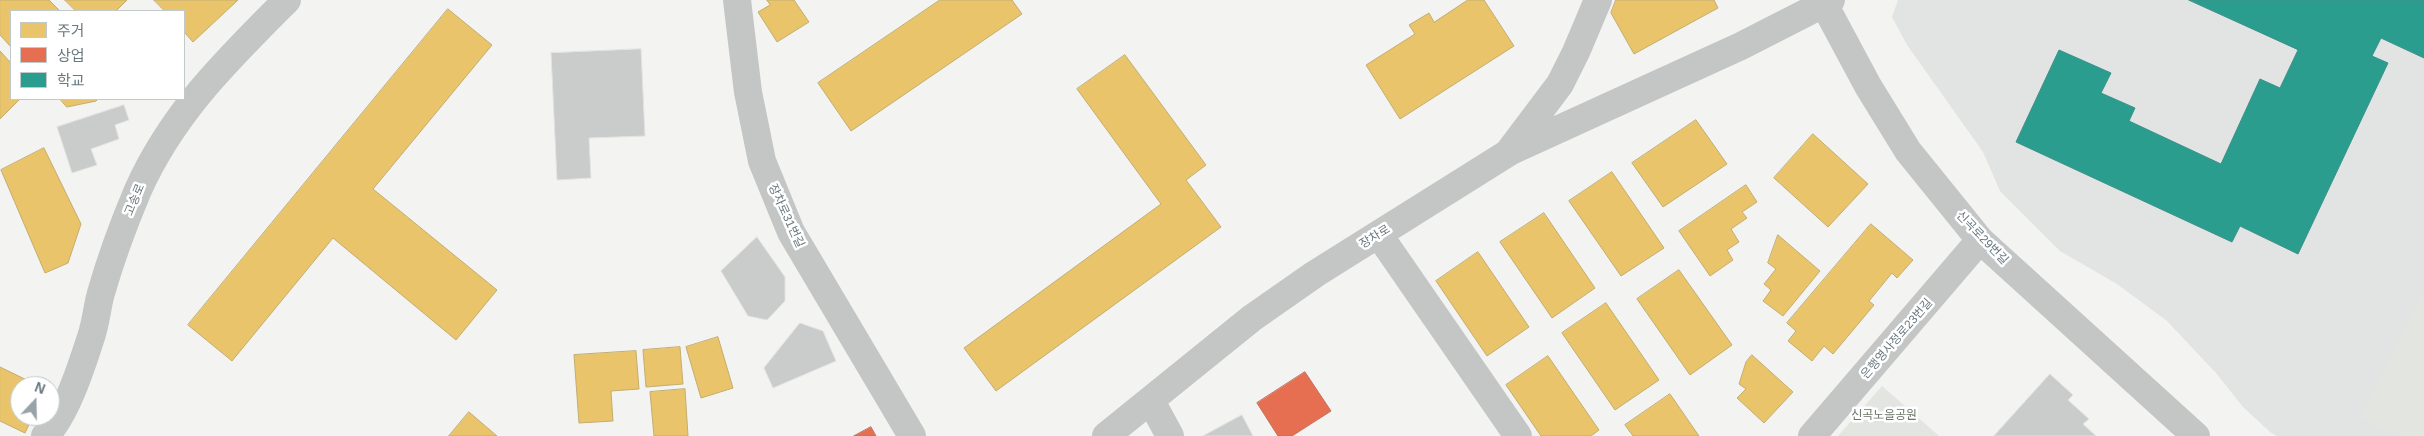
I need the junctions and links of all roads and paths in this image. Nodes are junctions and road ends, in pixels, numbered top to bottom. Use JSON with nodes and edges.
{"nodes":[{"id":1,"x":287,"y":0,"type":"edge"},
{"id":2,"x":737,"y":0,"type":"edge"},
{"id":3,"x":1598,"y":0,"type":"edge"},
{"id":4,"x":1828,"y":2,"type":"edge"},
{"id":5,"x":1508,"y":152,"type":"junction"},
{"id":6,"x":1379,"y":234,"type":"junction"},
{"id":7,"x":1980,"y":240,"type":"junction"},
{"id":8,"x":1151,"y":401,"type":"junction"},
{"id":9,"x":45,"y":436,"type":"edge"},
{"id":10,"x":912,"y":436,"type":"edge"},
{"id":11,"x":1106,"y":436,"type":"edge"},
{"id":12,"x":1170,"y":436,"type":"edge"},
{"id":13,"x":1518,"y":436,"type":"edge"},
{"id":14,"x":1812,"y":436,"type":"edge"},
{"id":15,"x":2196,"y":436,"type":"edge"}],
"edges":[{"from":1,"to":9,"type":"street","name":"고송로"},
{"from":2,"to":10,"type":"street","name":"장차로31번길"},
{"from":3,"to":5,"type":"street","name":"장차로"},
{"from":4,"to":5,"type":"street"},
{"from":4,"to":7,"type":"street","name":"신곡로29번길"},
{"from":5,"to":6,"type":"street","name":"장차로"},
{"from":6,"to":8,"type":"street","name":"장차로"},
{"from":6,"to":13,"type":"street"},
{"from":7,"to":14,"type":"street","name":"은행영사정로23번길"},
{"from":7,"to":15,"type":"street","name":"신곡로29번길"},
{"from":8,"to":11,"type":"street","name":"장차로"},
{"from":8,"to":12,"type":"street"}]}
